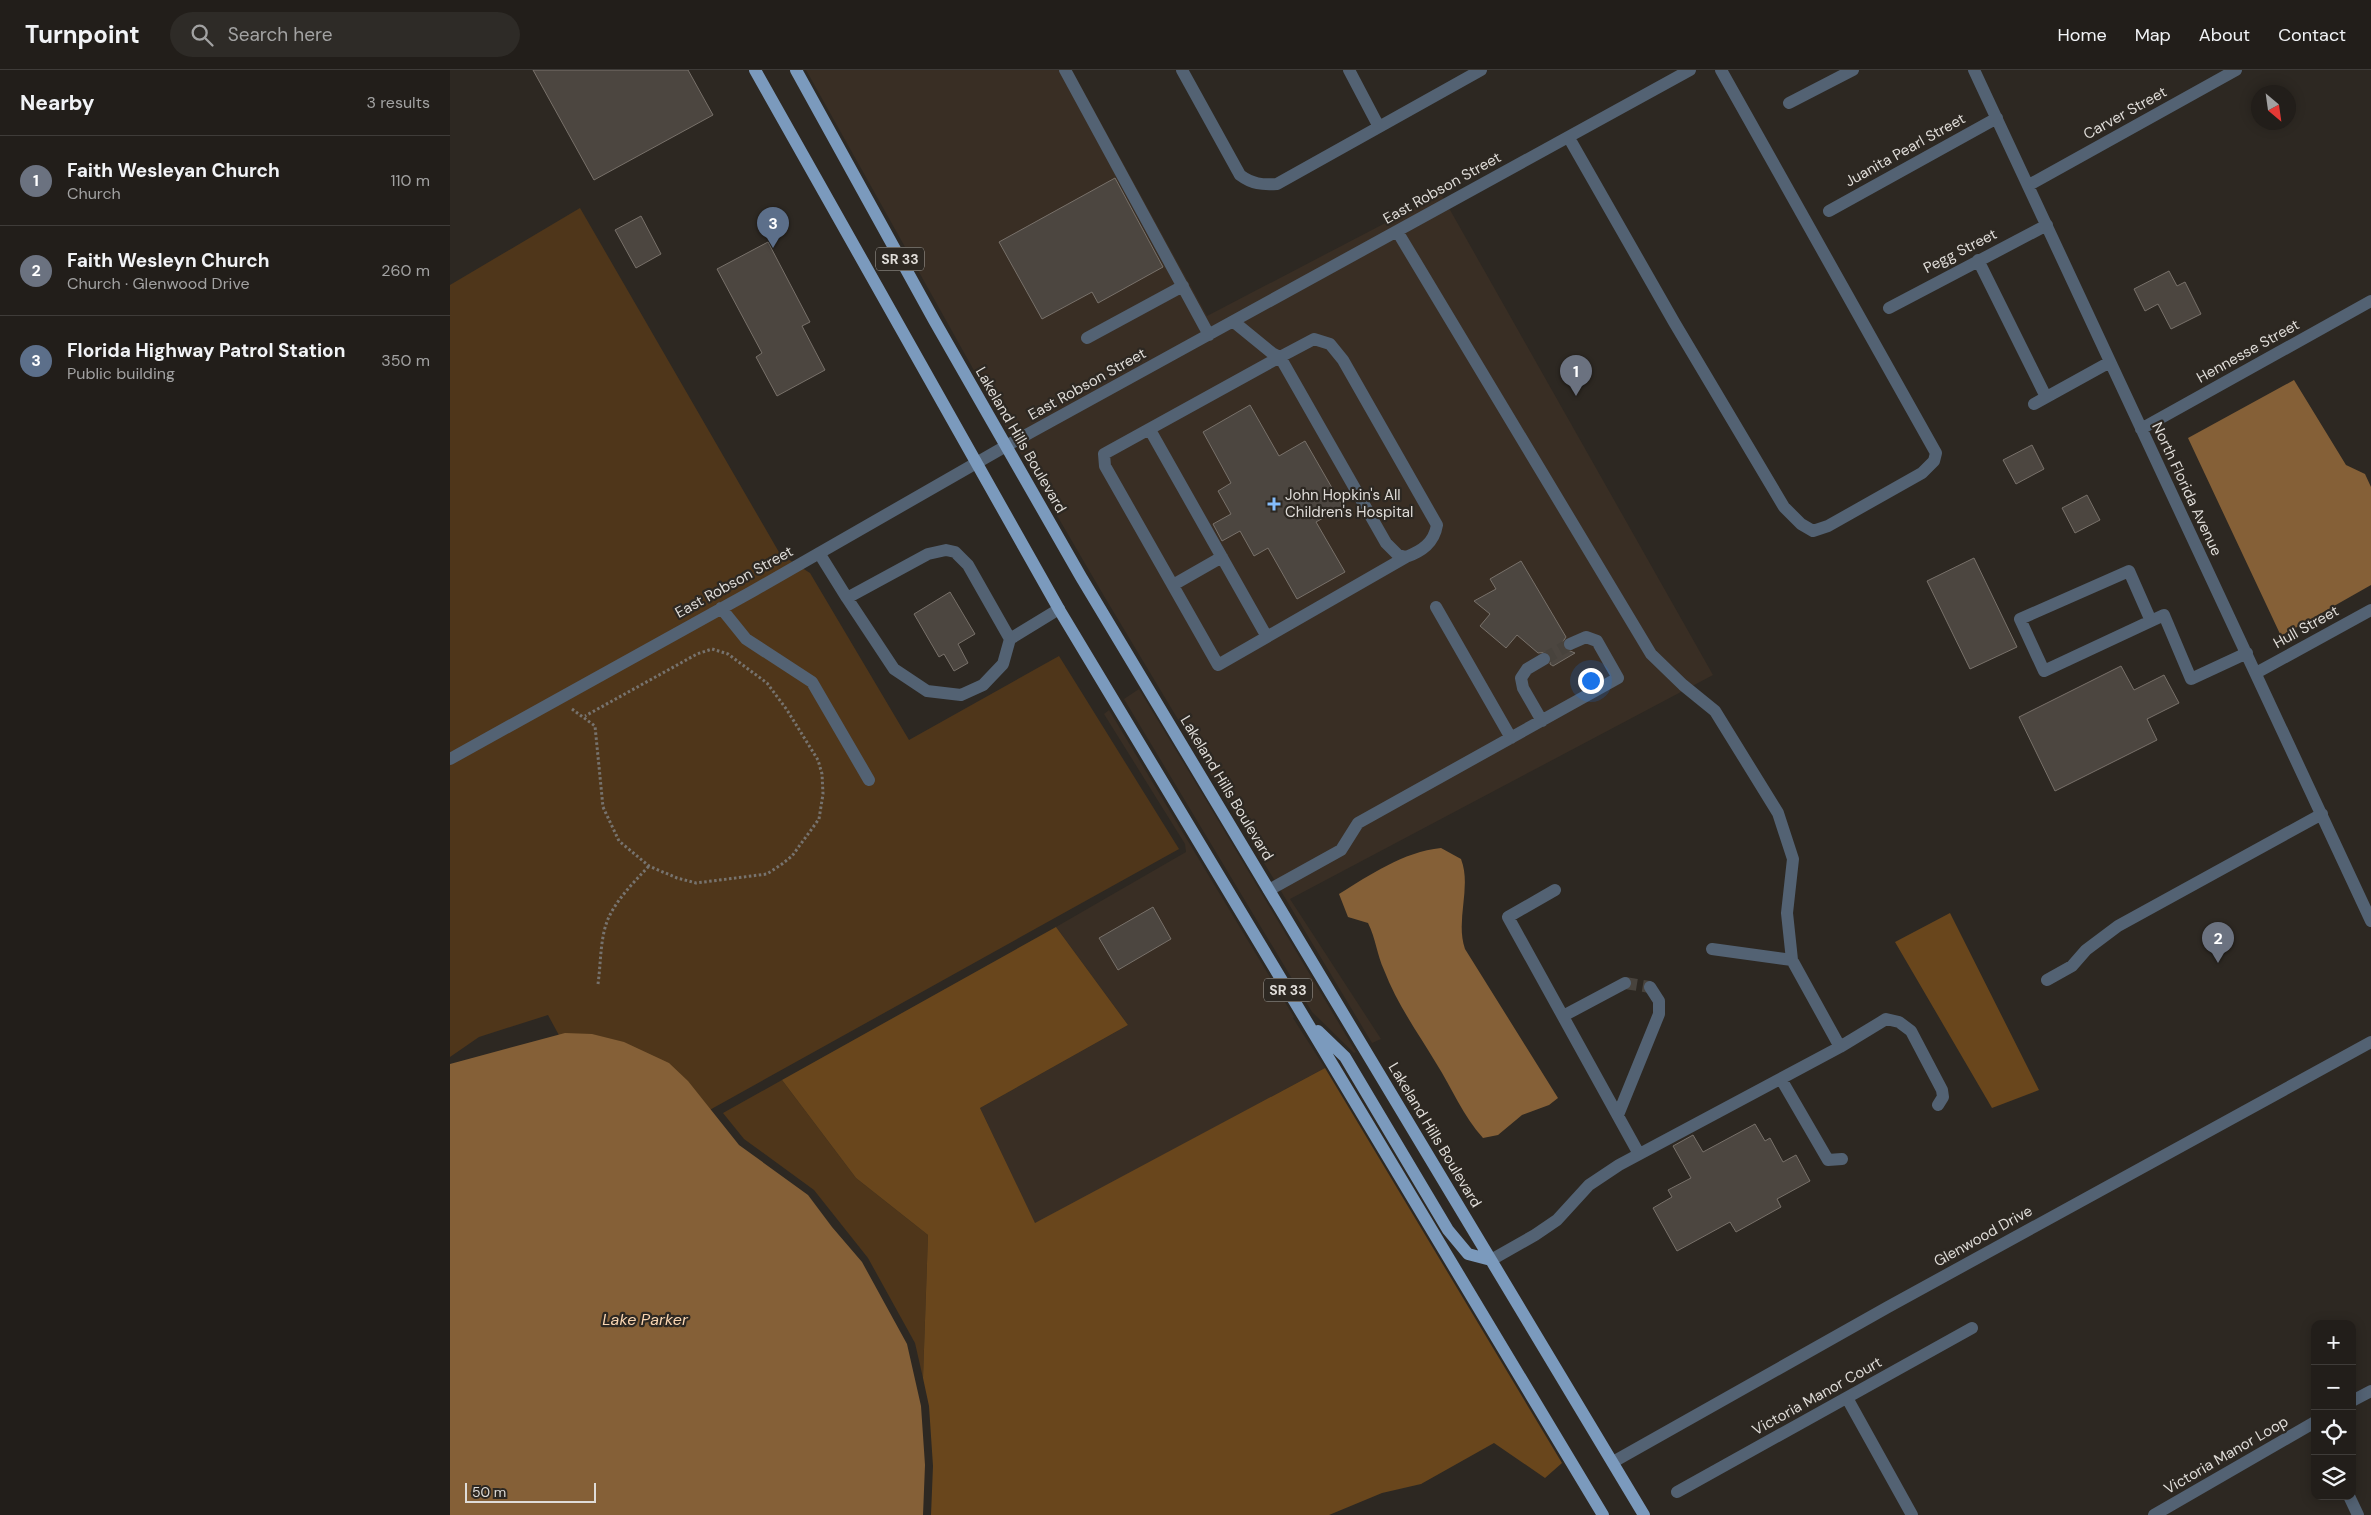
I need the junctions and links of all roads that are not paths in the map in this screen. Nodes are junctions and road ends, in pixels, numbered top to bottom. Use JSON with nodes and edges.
{"nodes":[{"id":1,"x":755,"y":70,"type":"edge"},
{"id":2,"x":796,"y":70,"type":"edge"},
{"id":3,"x":1065,"y":70,"type":"edge"},
{"id":4,"x":1182,"y":70,"type":"edge"},
{"id":5,"x":1349,"y":70,"type":"edge"},
{"id":6,"x":1481,"y":70,"type":"edge"},
{"id":7,"x":1690,"y":70,"type":"edge"},
{"id":8,"x":1721,"y":70,"type":"edge"},
{"id":9,"x":1852,"y":70,"type":"edge"},
{"id":10,"x":1974,"y":70,"type":"edge"},
{"id":11,"x":2236,"y":70,"type":"edge"},
{"id":12,"x":1789,"y":103,"type":"dead end"},
{"id":13,"x":1997,"y":118,"type":"junction"},
{"id":14,"x":1379,"y":127,"type":"junction"},
{"id":15,"x":1569,"y":138,"type":"junction"},
{"id":16,"x":2029,"y":185,"type":"junction"},
{"id":17,"x":1829,"y":211,"type":"dead end"},
{"id":18,"x":2047,"y":225,"type":"junction"},
{"id":19,"x":1396,"y":232,"type":"junction"},
{"id":20,"x":1978,"y":260,"type":"junction"},
{"id":21,"x":1183,"y":286,"type":"junction"},
{"id":22,"x":2371,"y":301,"type":"edge"},
{"id":23,"x":1889,"y":308,"type":"dead end"},
{"id":24,"x":1234,"y":322,"type":"junction"},
{"id":25,"x":1210,"y":335,"type":"junction"},
{"id":26,"x":1087,"y":338,"type":"dead end"},
{"id":27,"x":1280,"y":357,"type":"junction"},
{"id":28,"x":2110,"y":362,"type":"junction"},
{"id":29,"x":2046,"y":397,"type":"junction"},
{"id":30,"x":2034,"y":404,"type":"dead end"},
{"id":31,"x":2141,"y":428,"type":"junction"},
{"id":32,"x":1150,"y":430,"type":"junction"},
{"id":33,"x":1006,"y":446,"type":"junction"},
{"id":34,"x":975,"y":464,"type":"junction"},
{"id":35,"x":819,"y":553,"type":"junction"},
{"id":36,"x":1222,"y":557,"type":"junction"},
{"id":37,"x":1406,"y":557,"type":"junction"},
{"id":38,"x":1173,"y":585,"type":"junction"},
{"id":39,"x":847,"y":598,"type":"junction"},
{"id":40,"x":1436,"y":607,"type":"dead end"},
{"id":41,"x":721,"y":608,"type":"junction"},
{"id":42,"x":1059,"y":609,"type":"junction"},
{"id":43,"x":2371,"y":610,"type":"edge"},
{"id":44,"x":2151,"y":621,"type":"junction"},
{"id":45,"x":1267,"y":637,"type":"junction"},
{"id":46,"x":1010,"y":639,"type":"junction"},
{"id":47,"x":1570,"y":644,"type":"tunnel mouth"},
{"id":48,"x":2247,"y":653,"type":"junction"},
{"id":49,"x":1544,"y":659,"type":"tunnel mouth"},
{"id":50,"x":2256,"y":673,"type":"junction"},
{"id":51,"x":1542,"y":721,"type":"junction"},
{"id":52,"x":1511,"y":738,"type":"junction"},
{"id":53,"x":450,"y":759,"type":"edge"},
{"id":54,"x":869,"y":780,"type":"dead end"},
{"id":55,"x":2322,"y":814,"type":"junction"},
{"id":56,"x":1269,"y":890,"type":"junction"},
{"id":57,"x":1555,"y":890,"type":"dead end"},
{"id":58,"x":2370,"y":914,"type":"edge"},
{"id":59,"x":1712,"y":950,"type":"dead end"},
{"id":60,"x":1792,"y":960,"type":"junction"},
{"id":61,"x":2047,"y":980,"type":"dead end"},
{"id":62,"x":1625,"y":983,"type":"tunnel mouth"},
{"id":63,"x":1650,"y":987,"type":"dead end"},
{"id":64,"x":1563,"y":1016,"type":"junction"},
{"id":65,"x":1306,"y":1018,"type":"junction"},
{"id":66,"x":2371,"y":1042,"type":"edge"},
{"id":67,"x":1840,"y":1047,"type":"junction"},
{"id":68,"x":1780,"y":1079,"type":"junction"},
{"id":69,"x":1938,"y":1106,"type":"dead end"},
{"id":70,"x":1618,"y":1115,"type":"junction"},
{"id":71,"x":1640,"y":1154,"type":"junction"},
{"id":72,"x":1842,"y":1159,"type":"dead end"},
{"id":73,"x":1490,"y":1260,"type":"junction"},
{"id":74,"x":1972,"y":1328,"type":"dead end"},
{"id":75,"x":2371,"y":1391,"type":"edge"},
{"id":76,"x":1847,"y":1398,"type":"junction"},
{"id":77,"x":2356,"y":1399,"type":"edge"},
{"id":78,"x":2311,"y":1425,"type":"edge"},
{"id":79,"x":1613,"y":1462,"type":"junction"},
{"id":80,"x":1677,"y":1492,"type":"dead end"},
{"id":81,"x":2351,"y":1500,"type":"edge"},
{"id":82,"x":1603,"y":1515,"type":"edge"},
{"id":83,"x":1644,"y":1515,"type":"edge"},
{"id":84,"x":1912,"y":1515,"type":"edge"},
{"id":85,"x":2154,"y":1515,"type":"edge"},
{"id":86,"x":2358,"y":1515,"type":"edge"}],
"edges":[{"from":1,"to":34,"type":"main road","number":"SR 33"},
{"from":2,"to":33,"type":"main road","name":"Lakeland Hills Boulevard","number":"SR 33"},
{"from":3,"to":21,"type":"street"},
{"from":4,"to":14,"type":"street"},
{"from":5,"to":14,"type":"street"},
{"from":6,"to":14,"type":"street"},
{"from":7,"to":15,"type":"street","name":"East Robson Street"},
{"from":8,"to":15,"type":"street"},
{"from":9,"to":12,"type":"street"},
{"from":10,"to":13,"type":"street","name":"North Florida Avenue"},
{"from":11,"to":16,"type":"street","name":"Carver Street"},
{"from":13,"to":16,"type":"street","name":"North Florida Avenue"},
{"from":13,"to":17,"type":"street","name":"Juanita Pearl Street"},
{"from":15,"to":19,"type":"street","name":"East Robson Street"},
{"from":16,"to":18,"type":"street","name":"North Florida Avenue"},
{"from":18,"to":20,"type":"street","name":"Pegg Street"},
{"from":18,"to":28,"type":"street","name":"North Florida Avenue"},
{"from":19,"to":24,"type":"street","name":"East Robson Street"},
{"from":19,"to":60,"type":"street"},
{"from":20,"to":23,"type":"street","name":"Pegg Street"},
{"from":20,"to":29,"type":"street"},
{"from":21,"to":25,"type":"street"},
{"from":21,"to":26,"type":"street"},
{"from":22,"to":31,"type":"street","name":"Hennesse Street"},
{"from":24,"to":25,"type":"street","name":"East Robson Street"},
{"from":24,"to":27,"type":"street"},
{"from":25,"to":33,"type":"street","name":"East Robson Street"},
{"from":27,"to":32,"type":"street"},
{"from":27,"to":37,"type":"street"},
{"from":27,"to":37,"type":"street"},
{"from":28,"to":29,"type":"street"},
{"from":28,"to":31,"type":"street","name":"North Florida Avenue"},
{"from":29,"to":30,"type":"street"},
{"from":31,"to":48,"type":"street","name":"North Florida Avenue"},
{"from":32,"to":36,"type":"street"},
{"from":32,"to":38,"type":"street"},
{"from":33,"to":34,"type":"street","name":"East Robson Street"},
{"from":33,"to":56,"type":"main road","name":"Lakeland Hills Boulevard","number":"SR 33"},
{"from":34,"to":35,"type":"street","name":"East Robson Street"},
{"from":34,"to":42,"type":"main road","number":"SR 33"},
{"from":35,"to":39,"type":"street"},
{"from":35,"to":41,"type":"street","name":"East Robson Street"},
{"from":36,"to":38,"type":"street"},
{"from":36,"to":45,"type":"street"},
{"from":37,"to":45,"type":"street"},
{"from":38,"to":45,"type":"street"},
{"from":39,"to":46,"type":"street"},
{"from":39,"to":46,"type":"street"},
{"from":40,"to":52,"type":"street"},
{"from":41,"to":53,"type":"street","name":"East Robson Street"},
{"from":41,"to":54,"type":"street"},
{"from":42,"to":46,"type":"street"},
{"from":42,"to":65,"type":"main road","number":"SR 33"},
{"from":43,"to":50,"type":"street","name":"Hull Street"},
{"from":44,"to":44,"type":"street"},
{"from":44,"to":48,"type":"street"},
{"from":47,"to":51,"type":"street"},
{"from":48,"to":50,"type":"street","name":"North Florida Avenue"},
{"from":49,"to":51,"type":"street"},
{"from":50,"to":55,"type":"street","name":"North Florida Avenue"},
{"from":51,"to":52,"type":"street"},
{"from":52,"to":56,"type":"street"},
{"from":55,"to":58,"type":"street","name":"North Florida Avenue"},
{"from":55,"to":61,"type":"street"},
{"from":56,"to":73,"type":"main road","name":"Lakeland Hills Boulevard","number":"SR 33"},
{"from":57,"to":64,"type":"street"},
{"from":59,"to":60,"type":"street"},
{"from":60,"to":67,"type":"street"},
{"from":62,"to":64,"type":"street"},
{"from":63,"to":70,"type":"street"},
{"from":64,"to":70,"type":"street"},
{"from":65,"to":73,"type":"main road"},
{"from":65,"to":82,"type":"main road","number":"SR 33"},
{"from":66,"to":79,"type":"street","name":"Glenwood Drive"},
{"from":67,"to":68,"type":"street"},
{"from":67,"to":69,"type":"street"},
{"from":68,"to":71,"type":"street"},
{"from":68,"to":72,"type":"street"},
{"from":70,"to":71,"type":"street"},
{"from":71,"to":73,"type":"street"},
{"from":73,"to":79,"type":"main road","name":"Lakeland Hills Boulevard","number":"SR 33"},
{"from":74,"to":76,"type":"street","name":"Victoria Manor Court"},
{"from":75,"to":77,"type":"street"},
{"from":76,"to":80,"type":"street","name":"Victoria Manor Court"},
{"from":76,"to":84,"type":"street"},
{"from":78,"to":85,"type":"street","name":"Victoria Manor Loop"},
{"from":79,"to":83,"type":"main road","name":"Lakeland Hills Boulevard","number":"SR 33"},
{"from":81,"to":86,"type":"street"}]}
